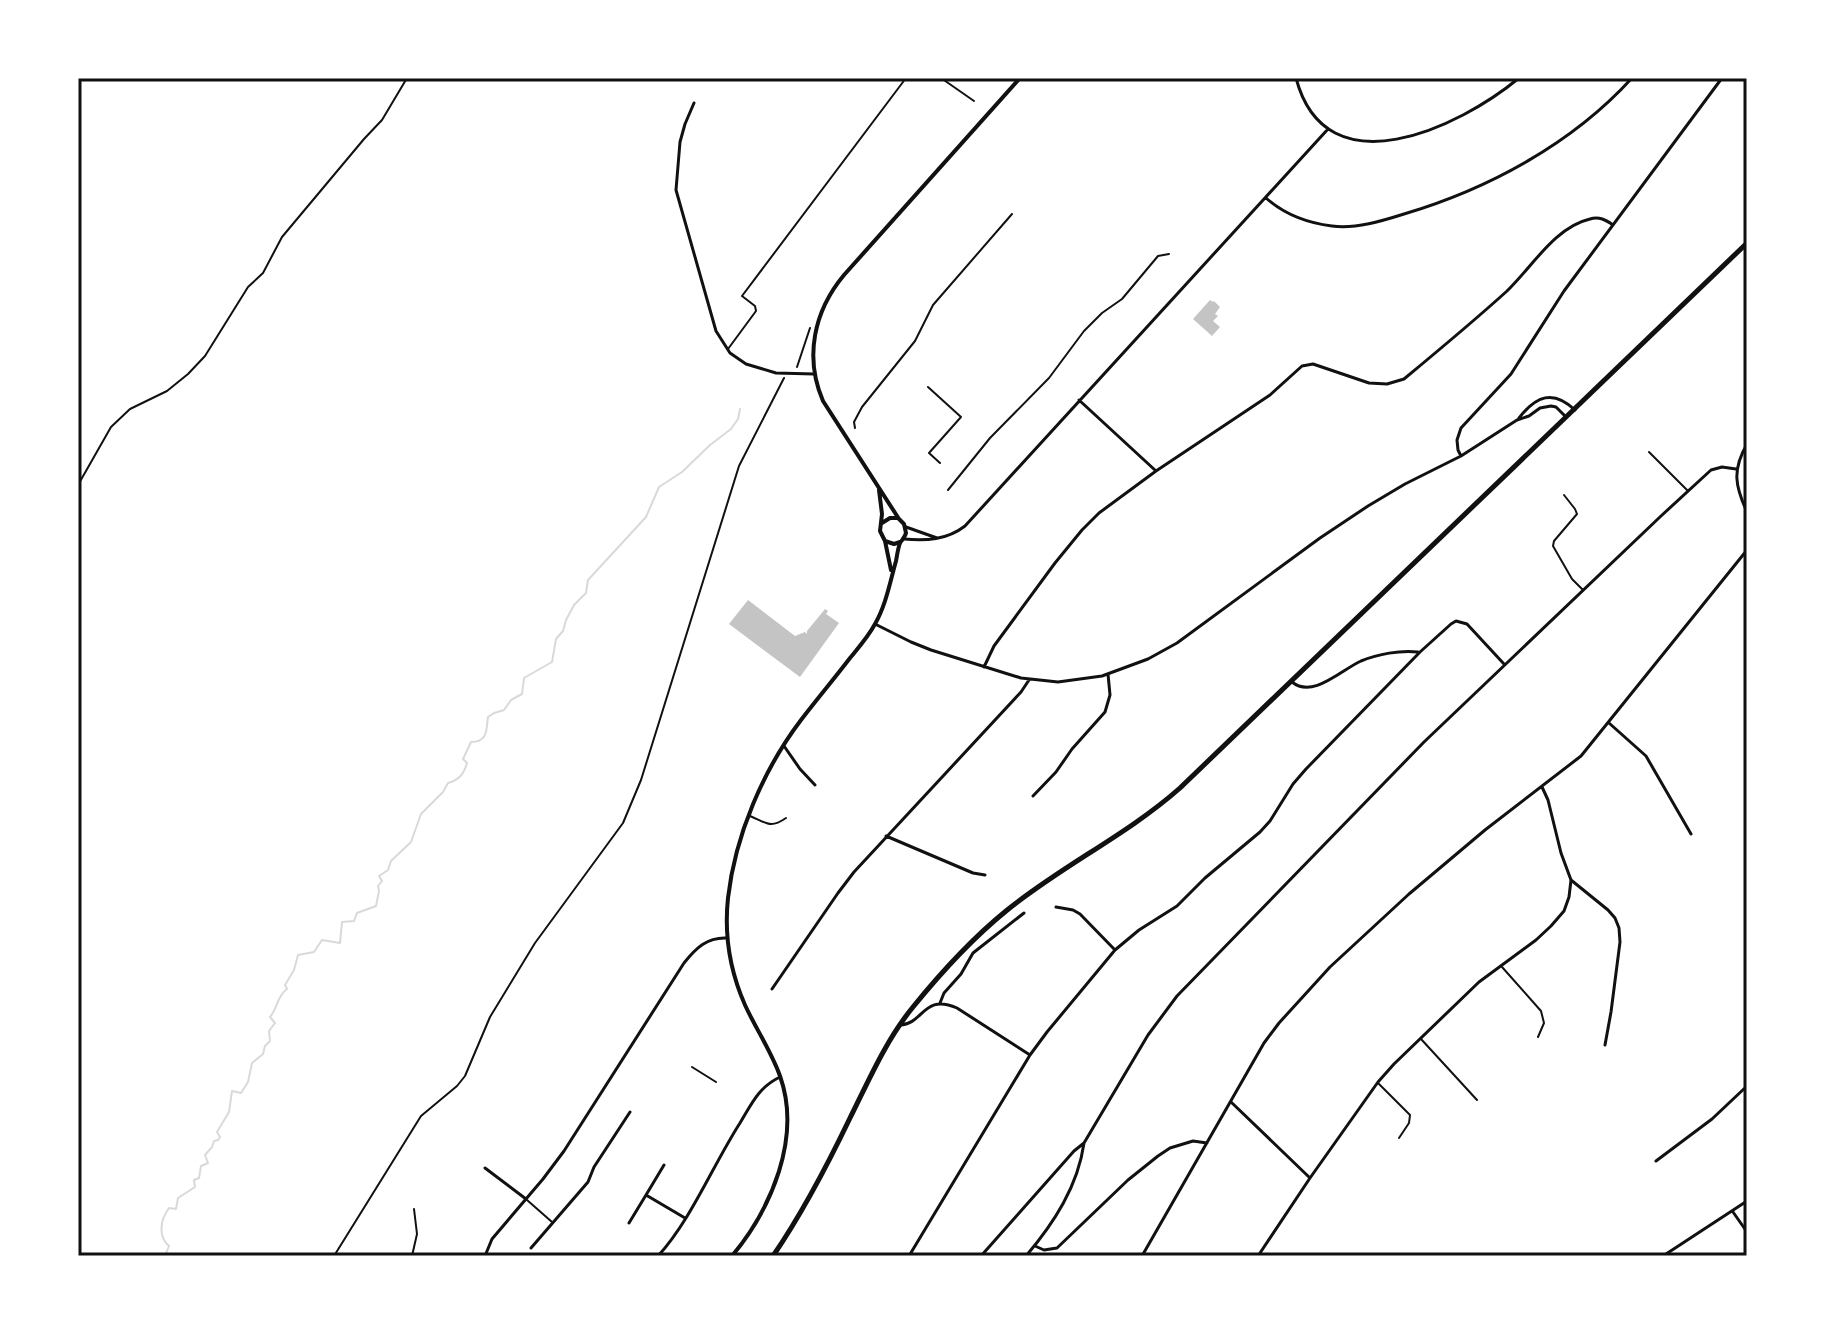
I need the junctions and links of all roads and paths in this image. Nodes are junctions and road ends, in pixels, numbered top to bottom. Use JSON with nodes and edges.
{"nodes":[{"id":1,"x":407,"y":78,"type":"edge"},
{"id":2,"x":906,"y":78,"type":"edge"},
{"id":3,"x":941,"y":78,"type":"edge"},
{"id":4,"x":1020,"y":78,"type":"edge"},
{"id":5,"x":1296,"y":78,"type":"edge"},
{"id":6,"x":1519,"y":78,"type":"edge"},
{"id":7,"x":1632,"y":78,"type":"edge"},
{"id":8,"x":1722,"y":78,"type":"edge"},
{"id":9,"x":956,"y":79,"type":"edge"},
{"id":10,"x":950,"y":84,"type":"junction"},
{"id":11,"x":974,"y":101,"type":"dead end"},
{"id":12,"x":694,"y":103,"type":"dead end"},
{"id":13,"x":1328,"y":129,"type":"junction"},
{"id":14,"x":1266,"y":198,"type":"junction"},
{"id":15,"x":1012,"y":214,"type":"dead end"},
{"id":16,"x":1613,"y":225,"type":"junction"},
{"id":17,"x":1747,"y":243,"type":"edge"},
{"id":18,"x":1169,"y":254,"type":"dead end"},
{"id":19,"x":811,"y":327,"type":"dead end"},
{"id":20,"x":728,"y":350,"type":"junction"},
{"id":21,"x":796,"y":368,"type":"dead end"},
{"id":22,"x":786,"y":374,"type":"junction"},
{"id":23,"x":814,"y":374,"type":"junction"},
{"id":24,"x":928,"y":387,"type":"dead end"},
{"id":25,"x":1079,"y":400,"type":"junction"},
{"id":26,"x":1575,"y":410,"type":"junction"},
{"id":27,"x":1567,"y":417,"type":"junction"},
{"id":28,"x":1517,"y":420,"type":"junction"},
{"id":29,"x":855,"y":428,"type":"dead end"},
{"id":30,"x":1747,"y":444,"type":"edge"},
{"id":31,"x":1649,"y":452,"type":"dead end"},
{"id":32,"x":1461,"y":456,"type":"junction"},
{"id":33,"x":940,"y":463,"type":"dead end"},
{"id":34,"x":1736,"y":469,"type":"junction"},
{"id":35,"x":1156,"y":471,"type":"junction"},
{"id":36,"x":78,"y":485,"type":"edge"},
{"id":37,"x":879,"y":488,"type":"junction"},
{"id":38,"x":948,"y":490,"type":"dead end"},
{"id":39,"x":1688,"y":491,"type":"junction"},
{"id":40,"x":1564,"y":495,"type":"dead end"},
{"id":41,"x":1747,"y":512,"type":"edge"},
{"id":42,"x":899,"y":519,"type":"junction"},
{"id":43,"x":882,"y":523,"type":"junction"},
{"id":44,"x":906,"y":527,"type":"junction"},
{"id":45,"x":937,"y":538,"type":"junction"},
{"id":46,"x":902,"y":540,"type":"junction"},
{"id":47,"x":885,"y":541,"type":"junction"},
{"id":48,"x":1747,"y":550,"type":"edge"},
{"id":49,"x":892,"y":572,"type":"junction"},
{"id":50,"x":1582,"y":590,"type":"junction"},
{"id":51,"x":875,"y":624,"type":"junction"},
{"id":52,"x":1420,"y":652,"type":"junction"},
{"id":53,"x":1504,"y":664,"type":"junction"},
{"id":54,"x":984,"y":667,"type":"junction"},
{"id":55,"x":1108,"y":674,"type":"junction"},
{"id":56,"x":1029,"y":680,"type":"junction"},
{"id":57,"x":1292,"y":682,"type":"junction"},
{"id":58,"x":1609,"y":723,"type":"junction"},
{"id":59,"x":784,"y":746,"type":"junction"},
{"id":60,"x":815,"y":785,"type":"dead end"},
{"id":61,"x":1542,"y":787,"type":"junction"},
{"id":62,"x":1033,"y":796,"type":"dead end"},
{"id":63,"x":749,"y":815,"type":"junction"},
{"id":64,"x":786,"y":818,"type":"dead end"},
{"id":65,"x":1691,"y":834,"type":"dead end"},
{"id":66,"x":886,"y":836,"type":"junction"},
{"id":67,"x":985,"y":875,"type":"dead end"},
{"id":68,"x":1571,"y":880,"type":"junction"},
{"id":69,"x":1056,"y":907,"type":"dead end"},
{"id":70,"x":1024,"y":913,"type":"dead end"},
{"id":71,"x":727,"y":938,"type":"junction"},
{"id":72,"x":1115,"y":950,"type":"junction"},
{"id":73,"x":1501,"y":966,"type":"junction"},
{"id":74,"x":772,"y":989,"type":"dead end"},
{"id":75,"x":940,"y":1003,"type":"junction"},
{"id":76,"x":900,"y":1025,"type":"junction"},
{"id":77,"x":1538,"y":1037,"type":"dead end"},
{"id":78,"x":1421,"y":1038,"type":"junction"},
{"id":79,"x":1605,"y":1045,"type":"dead end"},
{"id":80,"x":1030,"y":1055,"type":"junction"},
{"id":81,"x":692,"y":1067,"type":"dead end"},
{"id":82,"x":780,"y":1077,"type":"junction"},
{"id":83,"x":716,"y":1082,"type":"dead end"},
{"id":84,"x":1378,"y":1082,"type":"junction"},
{"id":85,"x":1747,"y":1086,"type":"edge"},
{"id":86,"x":1477,"y":1100,"type":"dead end"},
{"id":87,"x":1231,"y":1102,"type":"junction"},
{"id":88,"x":630,"y":1112,"type":"dead end"},
{"id":89,"x":1399,"y":1138,"type":"dead end"},
{"id":90,"x":1084,"y":1143,"type":"junction"},
{"id":91,"x":1207,"y":1143,"type":"junction"},
{"id":92,"x":1656,"y":1161,"type":"dead end"},
{"id":93,"x":664,"y":1165,"type":"dead end"},
{"id":94,"x":485,"y":1168,"type":"dead end"},
{"id":95,"x":1310,"y":1178,"type":"junction"},
{"id":96,"x":646,"y":1195,"type":"junction"},
{"id":97,"x":526,"y":1199,"type":"junction"},
{"id":98,"x":1747,"y":1201,"type":"edge"},
{"id":99,"x":414,"y":1209,"type":"dead end"},
{"id":100,"x":1733,"y":1212,"type":"junction"},
{"id":101,"x":685,"y":1218,"type":"junction"},
{"id":102,"x":554,"y":1223,"type":"junction"},
{"id":103,"x":629,"y":1223,"type":"dead end"},
{"id":104,"x":1747,"y":1232,"type":"edge"},
{"id":105,"x":1035,"y":1246,"type":"junction"},
{"id":106,"x":531,"y":1248,"type":"dead end"},
{"id":107,"x":334,"y":1256,"type":"edge"},
{"id":108,"x":412,"y":1256,"type":"edge"},
{"id":109,"x":485,"y":1256,"type":"edge"},
{"id":110,"x":658,"y":1256,"type":"edge"},
{"id":111,"x":732,"y":1256,"type":"edge"},
{"id":112,"x":773,"y":1256,"type":"edge"},
{"id":113,"x":909,"y":1256,"type":"edge"},
{"id":114,"x":981,"y":1256,"type":"edge"},
{"id":115,"x":1026,"y":1256,"type":"edge"},
{"id":116,"x":1142,"y":1256,"type":"edge"},
{"id":117,"x":1258,"y":1256,"type":"edge"},
{"id":118,"x":1663,"y":1256,"type":"edge"}],
"edges":[{"from":1,"to":36,"type":"path"},
{"from":2,"to":20,"type":"lane"},
{"from":3,"to":10,"type":"lane"},
{"from":4,"to":23,"type":"street"},
{"from":5,"to":13,"type":"street"},
{"from":6,"to":13,"type":"street"},
{"from":7,"to":14,"type":"street"},
{"from":8,"to":16,"type":"street"},
{"from":9,"to":10,"type":"lane"},
{"from":10,"to":11,"type":"lane"},
{"from":12,"to":20,"type":"street"},
{"from":13,"to":14,"type":"street"},
{"from":14,"to":25,"type":"street"},
{"from":15,"to":29,"type":"path"},
{"from":16,"to":32,"type":"street"},
{"from":16,"to":35,"type":"street"},
{"from":17,"to":26,"type":"main road"},
{"from":18,"to":38,"type":"path"},
{"from":19,"to":21,"type":"path"},
{"from":20,"to":22,"type":"street"},
{"from":22,"to":23,"type":"street"},
{"from":22,"to":107,"type":"path"},
{"from":23,"to":37,"type":"street"},
{"from":24,"to":33,"type":"path"},
{"from":25,"to":35,"type":"street"},
{"from":25,"to":45,"type":"street"},
{"from":26,"to":27,"type":"main road"},
{"from":26,"to":28,"type":"street"},
{"from":27,"to":28,"type":"street"},
{"from":27,"to":57,"type":"main road"},
{"from":28,"to":32,"type":"street"},
{"from":30,"to":34,"type":"street"},
{"from":31,"to":39,"type":"lane"},
{"from":32,"to":55,"type":"street"},
{"from":34,"to":39,"type":"street"},
{"from":34,"to":41,"type":"street"},
{"from":35,"to":54,"type":"street"},
{"from":37,"to":42,"type":"street"},
{"from":37,"to":43,"type":"street"},
{"from":39,"to":50,"type":"street"},
{"from":40,"to":50,"type":"lane"},
{"from":42,"to":43,"type":"street"},
{"from":42,"to":44,"type":"street"},
{"from":43,"to":47,"type":"street"},
{"from":44,"to":45,"type":"street"},
{"from":44,"to":46,"type":"street"},
{"from":45,"to":46,"type":"street"},
{"from":46,"to":47,"type":"street"},
{"from":46,"to":49,"type":"street"},
{"from":47,"to":49,"type":"street"},
{"from":48,"to":58,"type":"street"},
{"from":49,"to":51,"type":"street"},
{"from":50,"to":53,"type":"street"},
{"from":51,"to":54,"type":"street"},
{"from":51,"to":59,"type":"street"},
{"from":52,"to":53,"type":"street"},
{"from":52,"to":57,"type":"street"},
{"from":52,"to":72,"type":"street"},
{"from":53,"to":90,"type":"street"},
{"from":54,"to":56,"type":"street"},
{"from":55,"to":56,"type":"street"},
{"from":55,"to":62,"type":"street"},
{"from":56,"to":66,"type":"street"},
{"from":57,"to":76,"type":"main road"},
{"from":58,"to":61,"type":"street"},
{"from":58,"to":65,"type":"street"},
{"from":59,"to":60,"type":"street"},
{"from":59,"to":63,"type":"street"},
{"from":61,"to":68,"type":"street"},
{"from":61,"to":87,"type":"street"},
{"from":63,"to":64,"type":"lane"},
{"from":63,"to":71,"type":"street"},
{"from":66,"to":67,"type":"street"},
{"from":66,"to":74,"type":"street"},
{"from":68,"to":73,"type":"street"},
{"from":68,"to":79,"type":"street"},
{"from":69,"to":72,"type":"street"},
{"from":70,"to":75,"type":"street"},
{"from":71,"to":82,"type":"street"},
{"from":71,"to":97,"type":"street"},
{"from":72,"to":80,"type":"street"},
{"from":73,"to":77,"type":"lane"},
{"from":73,"to":78,"type":"street"},
{"from":75,"to":76,"type":"street"},
{"from":75,"to":80,"type":"street"},
{"from":76,"to":112,"type":"main road"},
{"from":78,"to":84,"type":"street"},
{"from":78,"to":86,"type":"lane"},
{"from":80,"to":113,"type":"street"},
{"from":81,"to":83,"type":"path"},
{"from":82,"to":101,"type":"street"},
{"from":82,"to":111,"type":"street"},
{"from":84,"to":89,"type":"lane"},
{"from":84,"to":95,"type":"street"},
{"from":85,"to":92,"type":"street"},
{"from":87,"to":91,"type":"street"},
{"from":87,"to":95,"type":"street"},
{"from":88,"to":102,"type":"street"},
{"from":90,"to":105,"type":"street"},
{"from":90,"to":114,"type":"street"},
{"from":91,"to":105,"type":"street"},
{"from":91,"to":116,"type":"street"},
{"from":93,"to":96,"type":"street"},
{"from":94,"to":97,"type":"street"},
{"from":95,"to":117,"type":"street"},
{"from":96,"to":101,"type":"street"},
{"from":96,"to":103,"type":"street"},
{"from":97,"to":102,"type":"lane"},
{"from":97,"to":109,"type":"street"},
{"from":98,"to":100,"type":"street"},
{"from":99,"to":108,"type":"lane"},
{"from":100,"to":104,"type":"street"},
{"from":100,"to":118,"type":"street"},
{"from":101,"to":110,"type":"street"},
{"from":102,"to":106,"type":"street"},
{"from":105,"to":115,"type":"street"}]}
